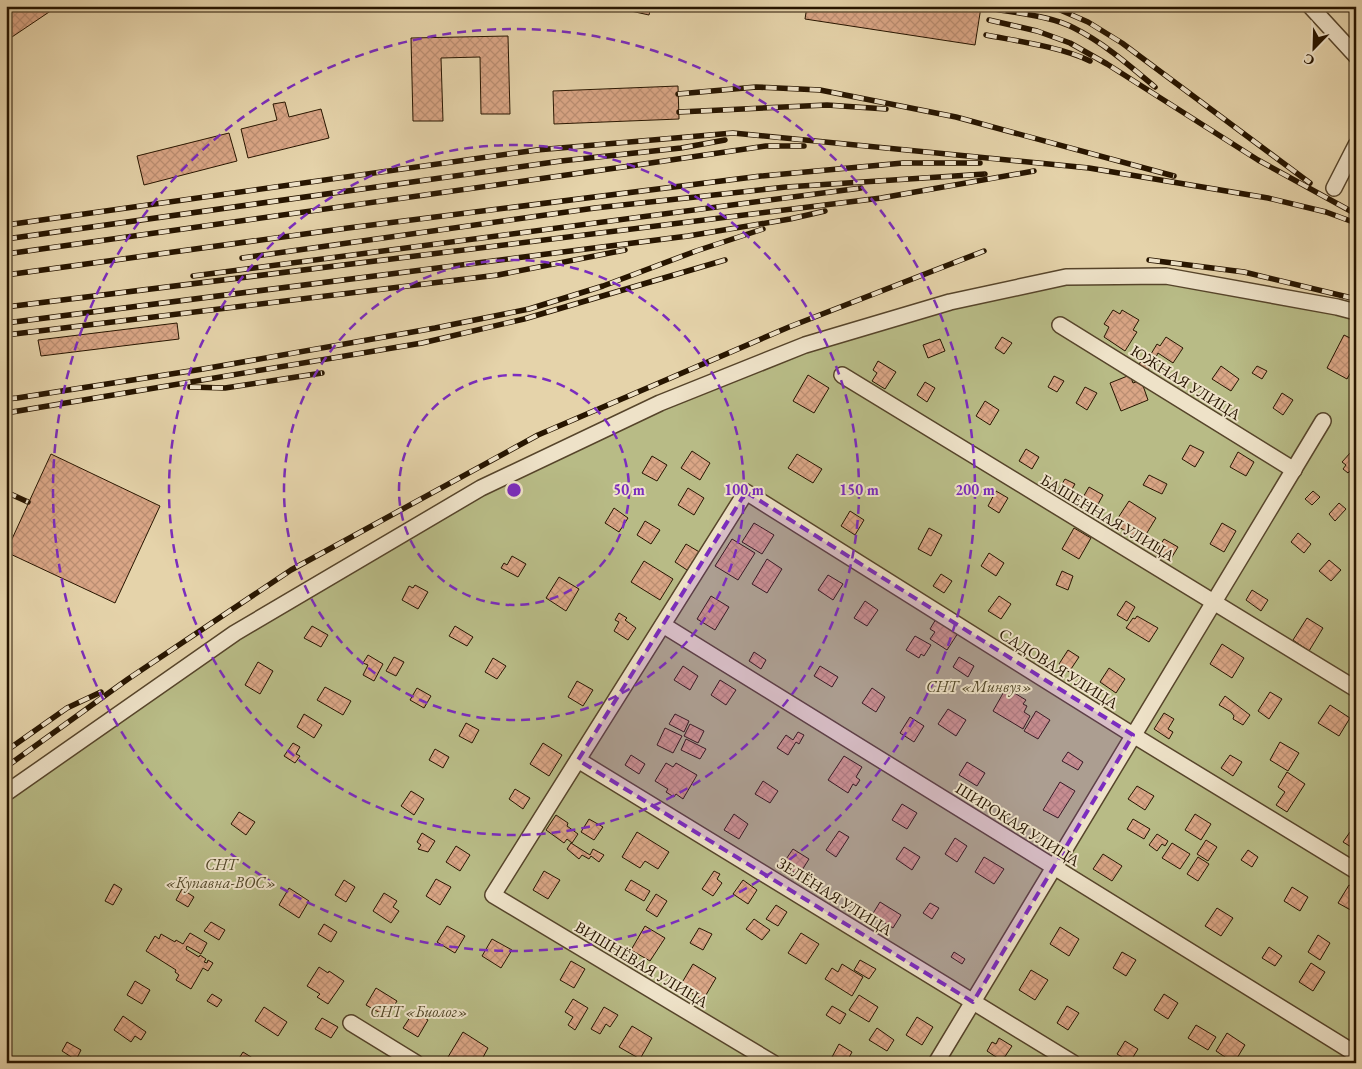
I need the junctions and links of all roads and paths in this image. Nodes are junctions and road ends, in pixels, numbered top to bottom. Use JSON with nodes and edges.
{"nodes":[{"id":1,"x":1310,"y":6,"type":"edge"},
{"id":2,"x":1356,"y":56,"type":"edge"},
{"id":3,"x":1356,"y":145,"type":"edge"},
{"id":4,"x":1334,"y":188,"type":"dead end"},
{"id":5,"x":1356,"y":312,"type":"edge"},
{"id":6,"x":1060,"y":325,"type":"dead end"},
{"id":7,"x":842,"y":376,"type":"dead end"},
{"id":8,"x":1323,"y":421,"type":"dead end"},
{"id":9,"x":1294,"y":470,"type":"junction"},
{"id":10,"x":1214,"y":602,"type":"junction"},
{"id":11,"x":663,"y":625,"type":"junction"},
{"id":12,"x":1356,"y":689,"type":"edge"},
{"id":13,"x":1133,"y":736,"type":"junction"},
{"id":14,"x":578,"y":760,"type":"junction"},
{"id":15,"x":6,"y":793,"type":"edge"},
{"id":16,"x":1054,"y":867,"type":"junction"},
{"id":17,"x":1356,"y":871,"type":"edge"},
{"id":18,"x":973,"y":1002,"type":"junction"},
{"id":19,"x":351,"y":1022,"type":"dead end"},
{"id":20,"x":1356,"y":1054,"type":"edge"},
{"id":21,"x":416,"y":1063,"type":"edge"},
{"id":22,"x":773,"y":1063,"type":"edge"},
{"id":23,"x":936,"y":1063,"type":"edge"},
{"id":24,"x":1073,"y":1063,"type":"edge"}],
"edges":[{"from":1,"to":2,"type":"street"},
{"from":3,"to":4,"type":"street"},
{"from":5,"to":15,"type":"street"},
{"from":6,"to":9,"type":"street","name":"ЮЖНАЯ УЛИЦА"},
{"from":7,"to":10,"type":"street","name":"БАШЕННАЯ УЛИЦА"},
{"from":8,"to":9,"type":"street"},
{"from":9,"to":10,"type":"street"},
{"from":10,"to":12,"type":"street","name":"БАШЕННАЯ УЛИЦА"},
{"from":10,"to":13,"type":"street"},
{"from":11,"to":13,"type":"street","name":"САДОВАЯ УЛИЦА"},
{"from":11,"to":14,"type":"street"},
{"from":11,"to":16,"type":"street","name":"ШИРОКАЯ УЛИЦА"},
{"from":13,"to":16,"type":"street"},
{"from":13,"to":17,"type":"street","name":"САДОВАЯ УЛИЦА"},
{"from":14,"to":18,"type":"street","name":"ЗЕЛЁНАЯ УЛИЦА"},
{"from":14,"to":22,"type":"street","name":"ВИШНЁВАЯ УЛИЦА"},
{"from":16,"to":18,"type":"street"},
{"from":16,"to":20,"type":"street","name":"ШИРОКАЯ УЛИЦА"},
{"from":18,"to":23,"type":"street"},
{"from":18,"to":24,"type":"street","name":"ЗЕЛЁНАЯ УЛИЦА"},
{"from":19,"to":21,"type":"street"}]}
